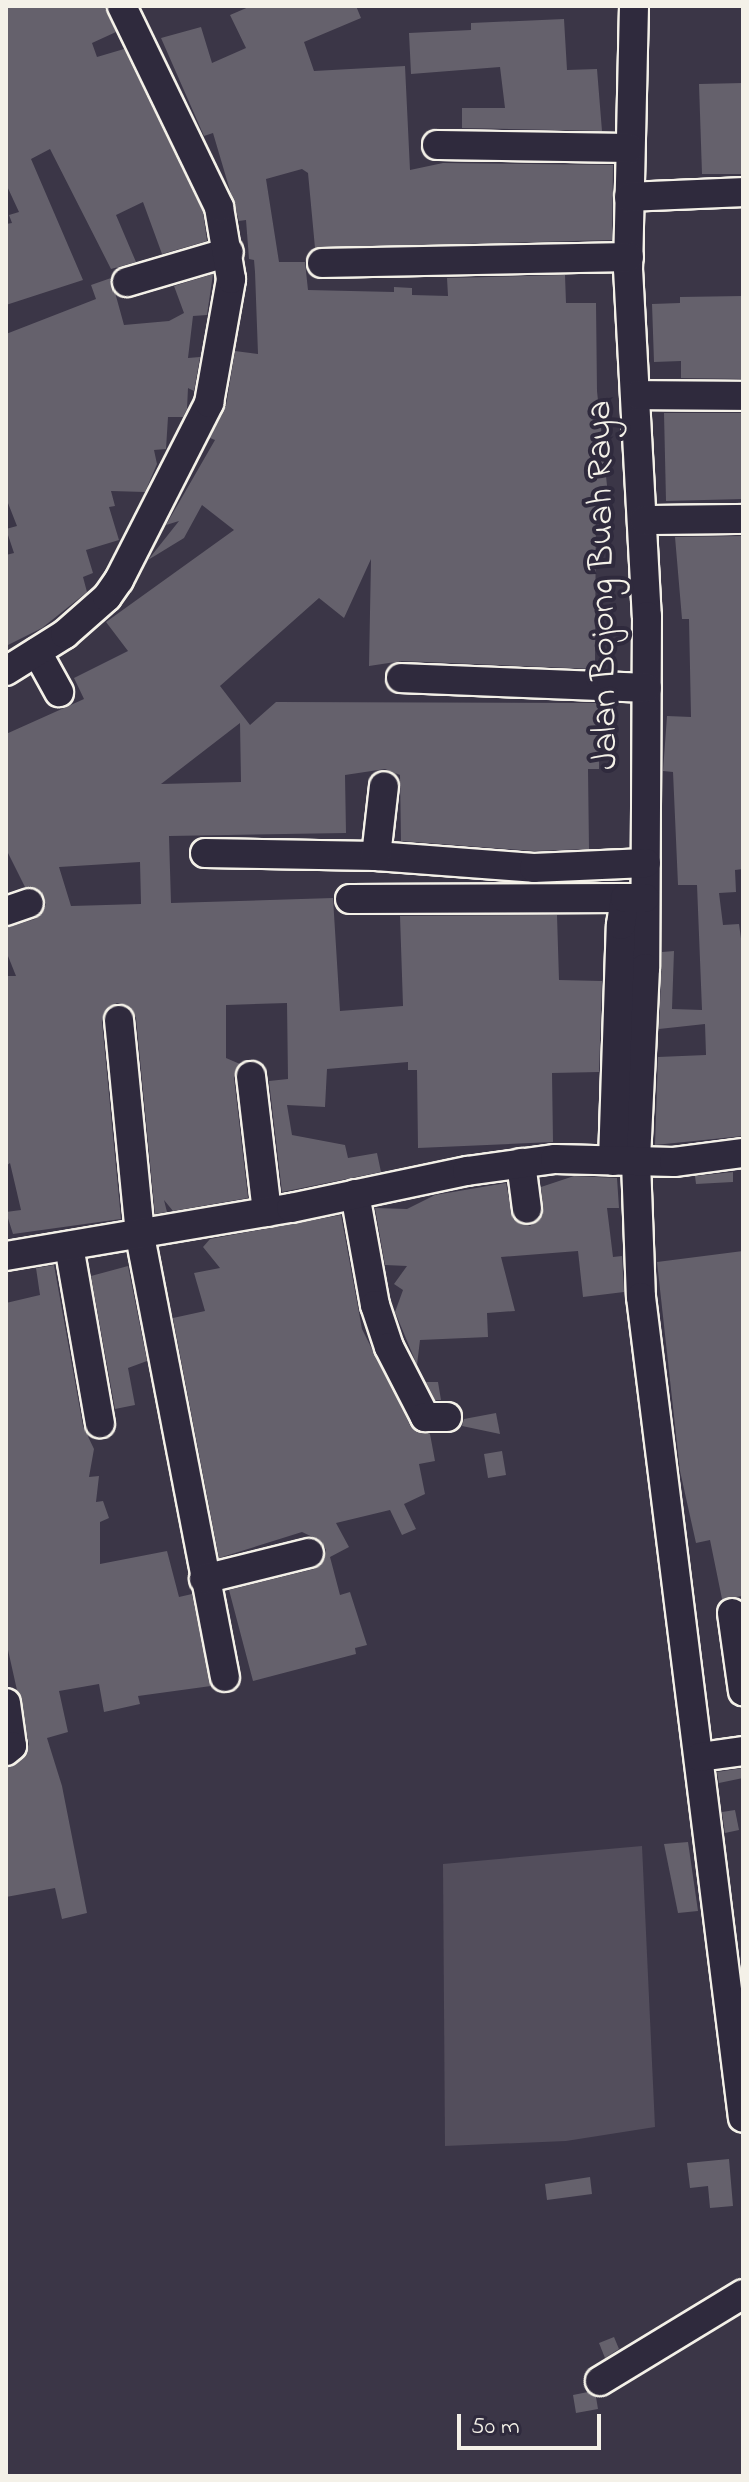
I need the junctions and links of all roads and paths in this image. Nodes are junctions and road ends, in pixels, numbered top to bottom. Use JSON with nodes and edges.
{"nodes":[{"id":1,"x":122,"y":6,"type":"edge"},
{"id":2,"x":634,"y":6,"type":"edge"},
{"id":3,"x":437,"y":145,"type":"dead end"},
{"id":4,"x":630,"y":148,"type":"junction"},
{"id":5,"x":743,"y":192,"type":"edge"},
{"id":6,"x":629,"y":197,"type":"junction"},
{"id":7,"x":229,"y":252,"type":"junction"},
{"id":8,"x":629,"y":257,"type":"junction"},
{"id":9,"x":322,"y":263,"type":"dead end"},
{"id":10,"x":127,"y":282,"type":"dead end"},
{"id":11,"x":638,"y":395,"type":"junction"},
{"id":12,"x":743,"y":396,"type":"edge"},
{"id":13,"x":743,"y":519,"type":"edge"},
{"id":14,"x":644,"y":520,"type":"junction"},
{"id":15,"x":37,"y":652,"type":"junction"},
{"id":16,"x":6,"y":671,"type":"edge"},
{"id":17,"x":401,"y":678,"type":"dead end"},
{"id":18,"x":647,"y":688,"type":"junction"},
{"id":19,"x":59,"y":692,"type":"dead end"},
{"id":20,"x":384,"y":786,"type":"dead end"},
{"id":21,"x":205,"y":853,"type":"dead end"},
{"id":22,"x":376,"y":856,"type":"junction"},
{"id":23,"x":646,"y":863,"type":"junction"},
{"id":24,"x":635,"y":898,"type":"junction"},
{"id":25,"x":350,"y":899,"type":"dead end"},
{"id":26,"x":119,"y":1020,"type":"dead end"},
{"id":27,"x":251,"y":1076,"type":"dead end"},
{"id":28,"x":743,"y":1153,"type":"edge"},
{"id":29,"x":624,"y":1162,"type":"junction"},
{"id":30,"x":521,"y":1163,"type":"junction"},
{"id":31,"x":355,"y":1194,"type":"junction"},
{"id":32,"x":527,"y":1209,"type":"dead end"},
{"id":33,"x":267,"y":1212,"type":"junction"},
{"id":34,"x":140,"y":1236,"type":"junction"},
{"id":35,"x":69,"y":1246,"type":"junction"},
{"id":36,"x":6,"y":1256,"type":"edge"},
{"id":37,"x":447,"y":1417,"type":"dead end"},
{"id":38,"x":100,"y":1423,"type":"dead end"},
{"id":39,"x":309,"y":1553,"type":"dead end"},
{"id":40,"x":204,"y":1579,"type":"junction"},
{"id":41,"x":732,"y":1613,"type":"dead end"},
{"id":42,"x":225,"y":1677,"type":"dead end"},
{"id":43,"x":743,"y":1691,"type":"edge"},
{"id":44,"x":6,"y":1703,"type":"edge"},
{"id":45,"x":6,"y":1751,"type":"edge"},
{"id":46,"x":743,"y":1751,"type":"edge"},
{"id":47,"x":700,"y":1757,"type":"junction"},
{"id":48,"x":732,"y":1962,"type":"edge"},
{"id":49,"x":743,"y":2118,"type":"edge"},
{"id":50,"x":743,"y":2294,"type":"edge"},
{"id":51,"x":600,"y":2381,"type":"dead end"}],
"edges":[{"from":1,"to":7,"type":"street"},
{"from":2,"to":4,"type":"street","name":"Jalan Bojong Buah Raya"},
{"from":3,"to":4,"type":"street"},
{"from":4,"to":6,"type":"street","name":"Jalan Bojong Buah Raya"},
{"from":5,"to":6,"type":"street"},
{"from":6,"to":8,"type":"street","name":"Jalan Bojong Buah Raya"},
{"from":7,"to":10,"type":"street"},
{"from":7,"to":15,"type":"street"},
{"from":8,"to":9,"type":"street"},
{"from":8,"to":11,"type":"street","name":"Jalan Bojong Buah Raya"},
{"from":11,"to":12,"type":"street"},
{"from":11,"to":14,"type":"street","name":"Jalan Bojong Buah Raya"},
{"from":13,"to":14,"type":"street"},
{"from":14,"to":18,"type":"street","name":"Jalan Bojong Buah Raya"},
{"from":15,"to":16,"type":"street"},
{"from":15,"to":19,"type":"street"},
{"from":17,"to":18,"type":"street"},
{"from":18,"to":23,"type":"street","name":"Jalan Bojong Buah Raya"},
{"from":20,"to":22,"type":"street"},
{"from":21,"to":22,"type":"street"},
{"from":22,"to":23,"type":"street"},
{"from":23,"to":24,"type":"street","name":"Jalan Bojong Buah Raya"},
{"from":24,"to":25,"type":"street"},
{"from":24,"to":29,"type":"street","name":"Jalan Bojong Buah Raya"},
{"from":26,"to":34,"type":"street"},
{"from":27,"to":33,"type":"street"},
{"from":28,"to":29,"type":"street"},
{"from":29,"to":30,"type":"street"},
{"from":29,"to":47,"type":"street","name":"Jalan Bojong Buah Raya"},
{"from":30,"to":31,"type":"street"},
{"from":30,"to":32,"type":"street"},
{"from":31,"to":33,"type":"street"},
{"from":31,"to":37,"type":"street"},
{"from":33,"to":34,"type":"street"},
{"from":34,"to":35,"type":"street"},
{"from":34,"to":40,"type":"street"},
{"from":35,"to":36,"type":"street"},
{"from":35,"to":38,"type":"street"},
{"from":39,"to":40,"type":"street"},
{"from":40,"to":42,"type":"street"},
{"from":41,"to":43,"type":"street"},
{"from":44,"to":45,"type":"street"},
{"from":46,"to":47,"type":"street"},
{"from":47,"to":48,"type":"street","name":"Jalan Bojong Buah Raya"},
{"from":48,"to":49,"type":"street","name":"Jalan Bojong Buah Raya"},
{"from":50,"to":51,"type":"street"}]}
